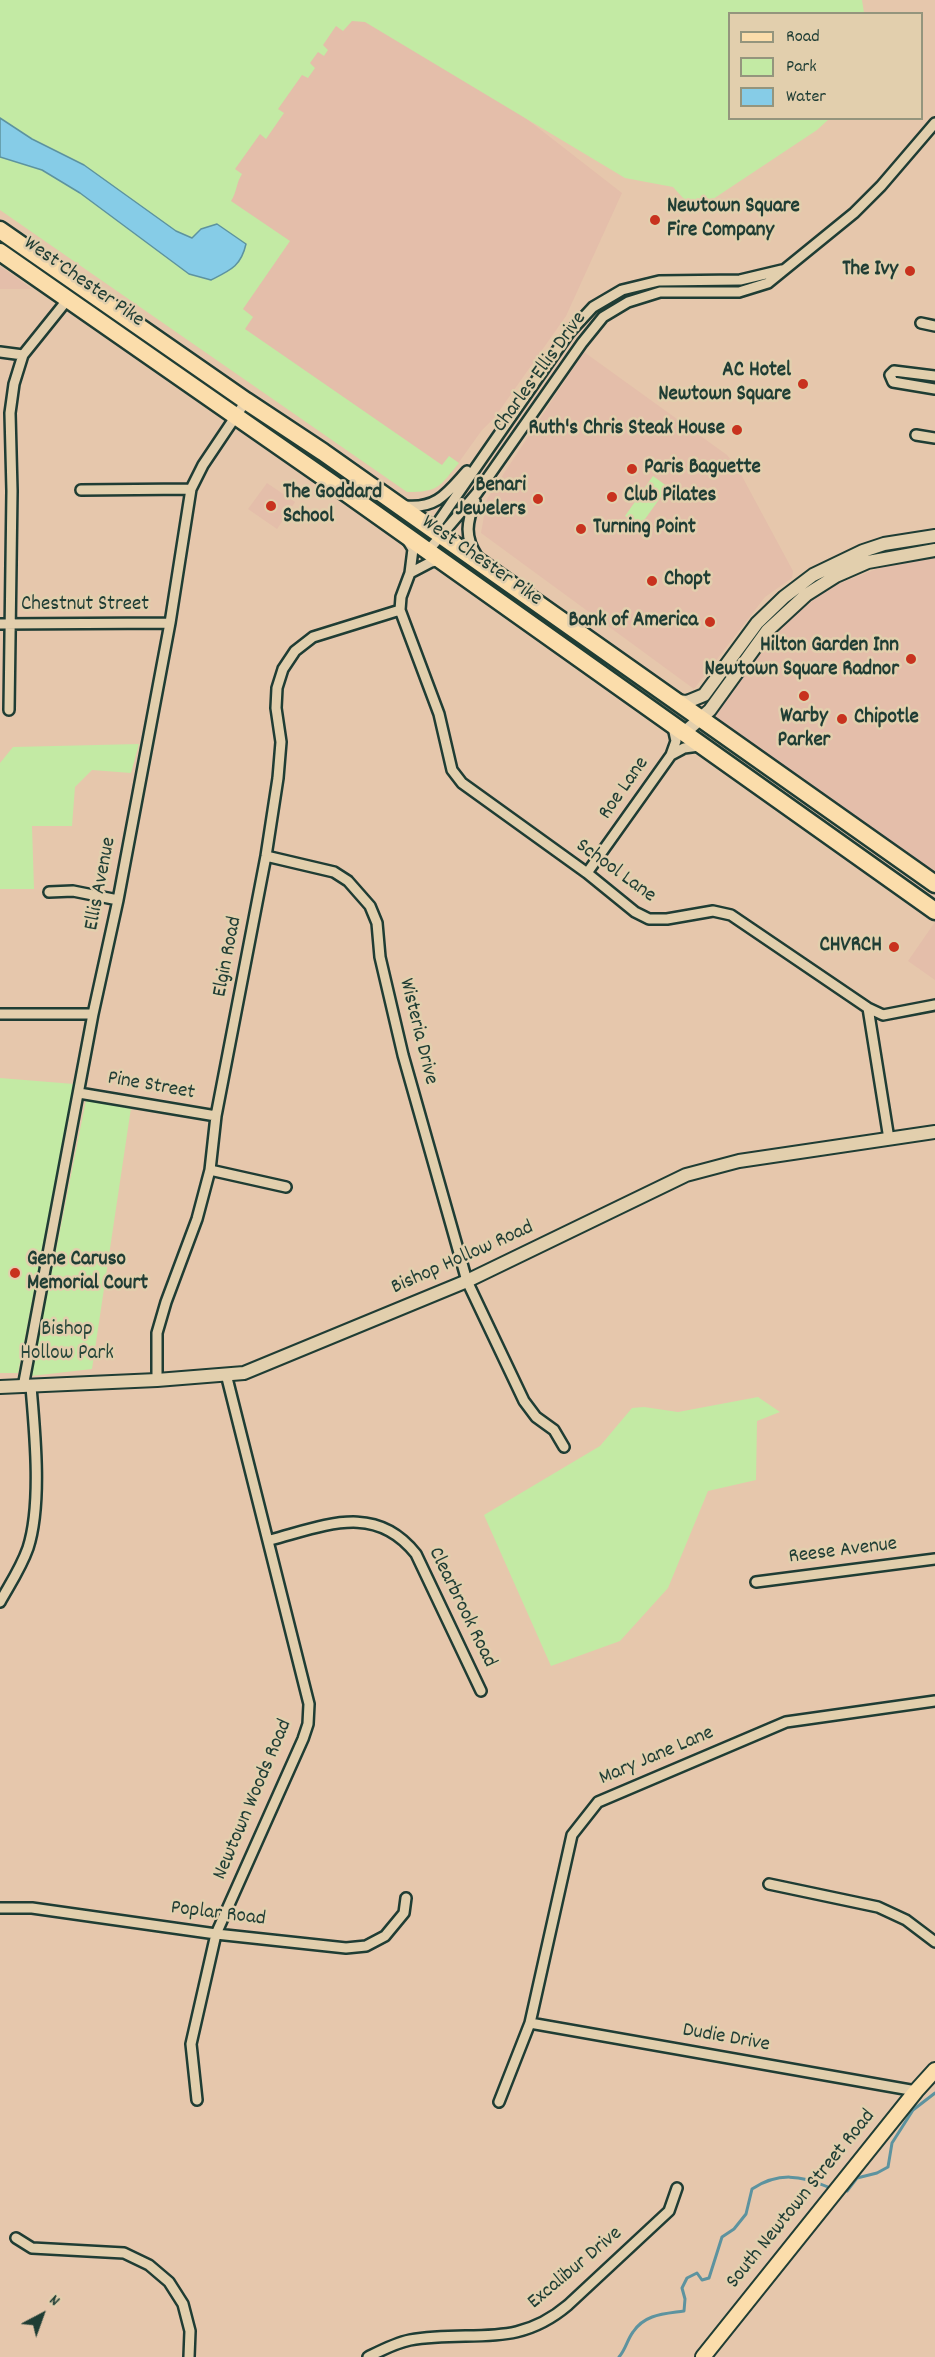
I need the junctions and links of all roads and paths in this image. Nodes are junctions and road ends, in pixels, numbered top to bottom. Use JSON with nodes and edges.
{"nodes":[{"id":1,"x":935,"y":123,"type":"edge"},
{"id":2,"x":0,"y":230,"type":"edge"},
{"id":3,"x":0,"y":252,"type":"edge"},
{"id":4,"x":787,"y":268,"type":"junction"},
{"id":5,"x":68,"y":299,"type":"junction"},
{"id":6,"x":921,"y":323,"type":"dead end"},
{"id":7,"x":935,"y":326,"type":"edge"},
{"id":8,"x":0,"y":352,"type":"edge"},
{"id":9,"x":23,"y":355,"type":"junction"},
{"id":10,"x":880,"y":374,"type":"dead end"},
{"id":11,"x":890,"y":375,"type":"junction"},
{"id":12,"x":935,"y":376,"type":"edge"},
{"id":13,"x":935,"y":389,"type":"edge"},
{"id":14,"x":246,"y":401,"type":"junction"},
{"id":15,"x":236,"y":416,"type":"junction"},
{"id":16,"x":916,"y":435,"type":"dead end"},
{"id":17,"x":935,"y":438,"type":"edge"},
{"id":18,"x":489,"y":447,"type":"junction"},
{"id":19,"x":191,"y":489,"type":"junction"},
{"id":20,"x":81,"y":490,"type":"dead end"},
{"id":21,"x":0,"y":491,"type":"edge"},
{"id":22,"x":12,"y":491,"type":"junction"},
{"id":23,"x":477,"y":493,"type":"junction"},
{"id":24,"x":392,"y":500,"type":"junction"},
{"id":25,"x":437,"y":533,"type":"junction"},
{"id":26,"x":935,"y":536,"type":"edge"},
{"id":27,"x":407,"y":538,"type":"junction"},
{"id":28,"x":935,"y":550,"type":"edge"},
{"id":29,"x":433,"y":556,"type":"junction"},
{"id":30,"x":493,"y":571,"type":"junction"},
{"id":31,"x":410,"y":573,"type":"junction"},
{"id":32,"x":400,"y":610,"type":"junction"},
{"id":33,"x":170,"y":623,"type":"junction"},
{"id":34,"x":0,"y":624,"type":"edge"},
{"id":35,"x":11,"y":624,"type":"junction"},
{"id":36,"x":676,"y":701,"type":"junction"},
{"id":37,"x":9,"y":710,"type":"dead end"},
{"id":38,"x":701,"y":718,"type":"junction"},
{"id":39,"x":677,"y":728,"type":"junction"},
{"id":40,"x":702,"y":746,"type":"junction"},
{"id":41,"x":671,"y":755,"type":"junction"},
{"id":42,"x":266,"y":856,"type":"junction"},
{"id":43,"x":587,"y":873,"type":"junction"},
{"id":44,"x":935,"y":884,"type":"edge"},
{"id":45,"x":49,"y":892,"type":"dead end"},
{"id":46,"x":118,"y":900,"type":"junction"},
{"id":47,"x":935,"y":911,"type":"edge"},
{"id":48,"x":935,"y":1005,"type":"edge"},
{"id":49,"x":868,"y":1008,"type":"junction"},
{"id":50,"x":0,"y":1014,"type":"edge"},
{"id":51,"x":93,"y":1014,"type":"junction"},
{"id":52,"x":79,"y":1093,"type":"junction"},
{"id":53,"x":216,"y":1116,"type":"junction"},
{"id":54,"x":935,"y":1132,"type":"edge"},
{"id":55,"x":889,"y":1139,"type":"junction"},
{"id":56,"x":210,"y":1170,"type":"junction"},
{"id":57,"x":285,"y":1187,"type":"dead end"},
{"id":58,"x":467,"y":1281,"type":"junction"},
{"id":59,"x":226,"y":1374,"type":"junction"},
{"id":60,"x":157,"y":1380,"type":"junction"},
{"id":61,"x":0,"y":1387,"type":"edge"},
{"id":62,"x":27,"y":1387,"type":"junction"},
{"id":63,"x":564,"y":1447,"type":"dead end"},
{"id":64,"x":270,"y":1540,"type":"junction"},
{"id":65,"x":935,"y":1559,"type":"edge"},
{"id":66,"x":756,"y":1582,"type":"dead end"},
{"id":67,"x":0,"y":1602,"type":"edge"},
{"id":68,"x":481,"y":1691,"type":"dead end"},
{"id":69,"x":935,"y":1701,"type":"edge"},
{"id":70,"x":769,"y":1884,"type":"dead end"},
{"id":71,"x":406,"y":1898,"type":"dead end"},
{"id":72,"x":0,"y":1908,"type":"edge"},
{"id":73,"x":216,"y":1934,"type":"junction"},
{"id":74,"x":935,"y":1942,"type":"edge"},
{"id":75,"x":530,"y":2023,"type":"junction"},
{"id":76,"x":935,"y":2070,"type":"edge"},
{"id":77,"x":916,"y":2091,"type":"junction"},
{"id":78,"x":197,"y":2100,"type":"dead end"},
{"id":79,"x":499,"y":2102,"type":"dead end"},
{"id":80,"x":677,"y":2188,"type":"dead end"},
{"id":81,"x":16,"y":2238,"type":"dead end"},
{"id":82,"x":189,"y":2357,"type":"edge"},
{"id":83,"x":368,"y":2357,"type":"edge"},
{"id":84,"x":703,"y":2357,"type":"edge"}],
"edges":[{"from":1,"to":4,"type":"street","name":"Charles Ellis Drive"},
{"from":2,"to":14,"type":"highway","name":"West Chester Pike"},
{"from":3,"to":5,"type":"highway","name":"West Chester Pike"},
{"from":4,"to":18,"type":"street","name":"Charles Ellis Drive"},
{"from":4,"to":23,"type":"street","name":"Charles Ellis Drive"},
{"from":5,"to":9,"type":"street"},
{"from":5,"to":15,"type":"highway","name":"West Chester Pike"},
{"from":6,"to":7,"type":"street"},
{"from":8,"to":9,"type":"street"},
{"from":9,"to":22,"type":"street"},
{"from":10,"to":11,"type":"street"},
{"from":11,"to":12,"type":"street"},
{"from":11,"to":13,"type":"street"},
{"from":14,"to":15,"type":"street","name":"Ellis Avenue"},
{"from":14,"to":24,"type":"highway","name":"West Chester Pike"},
{"from":15,"to":19,"type":"street","name":"Ellis Avenue"},
{"from":15,"to":27,"type":"highway","name":"West Chester Pike"},
{"from":16,"to":17,"type":"street"},
{"from":18,"to":24,"type":"street","name":"Charles Ellis Drive"},
{"from":18,"to":25,"type":"street","name":"Charles Ellis Drive"},
{"from":19,"to":20,"type":"street"},
{"from":19,"to":33,"type":"street","name":"Ellis Avenue"},
{"from":21,"to":22,"type":"street"},
{"from":22,"to":35,"type":"street"},
{"from":23,"to":25,"type":"street","name":"Charles Ellis Drive"},
{"from":23,"to":30,"type":"street","name":"Charles Ellis Drive"},
{"from":24,"to":25,"type":"highway","name":"West Chester Pike"},
{"from":25,"to":29,"type":"street","name":"Charles Ellis Drive"},
{"from":25,"to":30,"type":"highway","name":"West Chester Pike"},
{"from":26,"to":36,"type":"street"},
{"from":27,"to":29,"type":"highway","name":"West Chester Pike"},
{"from":27,"to":31,"type":"street"},
{"from":28,"to":38,"type":"street"},
{"from":29,"to":31,"type":"street"},
{"from":29,"to":39,"type":"highway","name":"West Chester Pike"},
{"from":30,"to":36,"type":"highway","name":"West Chester Pike"},
{"from":31,"to":32,"type":"street"},
{"from":32,"to":42,"type":"street","name":"Elgin Road"},
{"from":32,"to":43,"type":"street","name":"School Lane"},
{"from":33,"to":35,"type":"street","name":"Chestnut Street"},
{"from":33,"to":46,"type":"street","name":"Ellis Avenue"},
{"from":34,"to":35,"type":"street","name":"Chestnut Street"},
{"from":35,"to":37,"type":"street"},
{"from":36,"to":38,"type":"highway","name":"West Chester Pike"},
{"from":38,"to":39,"type":"street"},
{"from":38,"to":44,"type":"highway","name":"West Chester Pike"},
{"from":39,"to":40,"type":"highway","name":"West Chester Pike"},
{"from":39,"to":41,"type":"street","name":"Roe Lane"},
{"from":40,"to":41,"type":"street","name":"Roe Lane"},
{"from":40,"to":47,"type":"highway","name":"West Chester Pike"},
{"from":41,"to":43,"type":"street","name":"Roe Lane"},
{"from":42,"to":53,"type":"street","name":"Elgin Road"},
{"from":42,"to":58,"type":"street","name":"Wisteria Drive"},
{"from":43,"to":49,"type":"street","name":"School Lane"},
{"from":45,"to":46,"type":"street"},
{"from":46,"to":51,"type":"street","name":"Ellis Avenue"},
{"from":48,"to":49,"type":"street"},
{"from":49,"to":55,"type":"street"},
{"from":50,"to":51,"type":"street"},
{"from":51,"to":52,"type":"street","name":"Ellis Avenue"},
{"from":52,"to":53,"type":"street","name":"Pine Street"},
{"from":52,"to":62,"type":"street","name":"Ellis Avenue"},
{"from":53,"to":56,"type":"street","name":"Elgin Road"},
{"from":54,"to":55,"type":"street","name":"Bishop Hollow Road"},
{"from":55,"to":58,"type":"street","name":"Bishop Hollow Road"},
{"from":56,"to":57,"type":"street"},
{"from":56,"to":60,"type":"street","name":"Elgin Road"},
{"from":58,"to":59,"type":"street","name":"Bishop Hollow Road"},
{"from":58,"to":63,"type":"street","name":"Wisteria Drive"},
{"from":59,"to":60,"type":"street","name":"Bishop Hollow Road"},
{"from":59,"to":64,"type":"street","name":"Newtown Woods Road"},
{"from":60,"to":62,"type":"street","name":"Bishop Hollow Road"},
{"from":61,"to":62,"type":"street","name":"Bishop Hollow Road"},
{"from":62,"to":67,"type":"street","name":"Ellis Avenue"},
{"from":64,"to":68,"type":"street","name":"Clearbrook Road"},
{"from":64,"to":73,"type":"street","name":"Newtown Woods Road"},
{"from":65,"to":66,"type":"street","name":"Reese Avenue"},
{"from":69,"to":75,"type":"street","name":"Mary Jane Lane"},
{"from":70,"to":74,"type":"street"},
{"from":71,"to":73,"type":"street","name":"Poplar Road"},
{"from":72,"to":73,"type":"street","name":"Poplar Road"},
{"from":73,"to":78,"type":"street","name":"Newtown Woods Road"},
{"from":75,"to":77,"type":"street","name":"Dudie Drive"},
{"from":75,"to":79,"type":"street","name":"Mary Jane Lane"},
{"from":76,"to":77,"type":"main road","name":"South Newtown Street Road"},
{"from":77,"to":84,"type":"main road","name":"South Newtown Street Road"},
{"from":80,"to":83,"type":"street","name":"Excalibur Drive"},
{"from":81,"to":82,"type":"street"}]}
